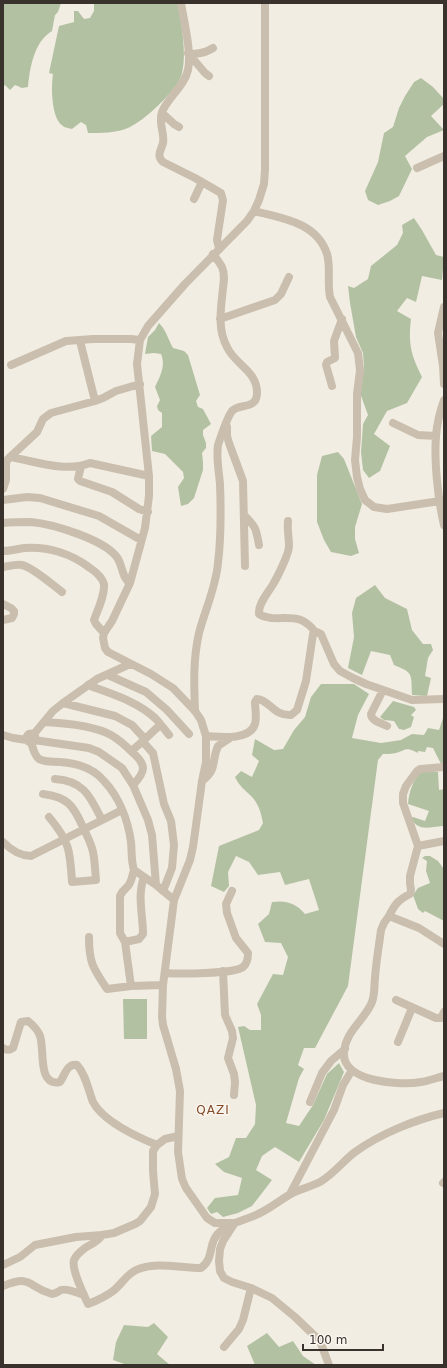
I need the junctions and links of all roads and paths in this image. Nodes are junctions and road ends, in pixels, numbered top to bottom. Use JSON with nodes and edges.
{"nodes":[{"id":1,"x":181,"y":3,"type":"edge"},
{"id":2,"x":265,"y":3,"type":"edge"},
{"id":3,"x":213,"y":48,"type":"dead end"},
{"id":4,"x":188,"y":54,"type":"junction"},
{"id":5,"x":209,"y":76,"type":"dead end"},
{"id":6,"x":162,"y":113,"type":"junction"},
{"id":7,"x":180,"y":127,"type":"dead end"},
{"id":8,"x":444,"y":156,"type":"edge"},
{"id":9,"x":417,"y":168,"type":"dead end"},
{"id":10,"x":202,"y":182,"type":"junction"},
{"id":11,"x":194,"y":199,"type":"dead end"},
{"id":12,"x":254,"y":211,"type":"junction"},
{"id":13,"x":219,"y":248,"type":"junction"},
{"id":14,"x":213,"y":254,"type":"junction"},
{"id":15,"x":289,"y":277,"type":"dead end"},
{"id":16,"x":444,"y":307,"type":"edge"},
{"id":17,"x":220,"y":319,"type":"junction"},
{"id":18,"x":342,"y":319,"type":"junction"},
{"id":19,"x":140,"y":340,"type":"junction"},
{"id":20,"x":80,"y":341,"type":"junction"},
{"id":21,"x":11,"y":365,"type":"dead end"},
{"id":22,"x":140,"y":384,"type":"junction"},
{"id":23,"x":444,"y":384,"type":"edge"},
{"id":24,"x":332,"y":386,"type":"dead end"},
{"id":25,"x":444,"y":400,"type":"edge"},
{"id":26,"x":95,"y":401,"type":"junction"},
{"id":27,"x":393,"y":423,"type":"dead end"},
{"id":28,"x":227,"y":424,"type":"junction"},
{"id":29,"x":436,"y":436,"type":"junction"},
{"id":30,"x":10,"y":456,"type":"junction"},
{"id":31,"x":81,"y":466,"type":"junction"},
{"id":32,"x":149,"y":476,"type":"junction"},
{"id":33,"x":3,"y":489,"type":"edge"},
{"id":34,"x":3,"y":500,"type":"edge"},
{"id":35,"x":440,"y":502,"type":"junction"},
{"id":36,"x":148,"y":512,"type":"junction"},
{"id":37,"x":244,"y":515,"type":"junction"},
{"id":38,"x":288,"y":520,"type":"dead end"},
{"id":39,"x":444,"y":521,"type":"edge"},
{"id":40,"x":3,"y":523,"type":"edge"},
{"id":41,"x":141,"y":540,"type":"junction"},
{"id":42,"x":259,"y":545,"type":"dead end"},
{"id":43,"x":3,"y":551,"type":"edge"},
{"id":44,"x":245,"y":566,"type":"dead end"},
{"id":45,"x":3,"y":567,"type":"edge"},
{"id":46,"x":130,"y":583,"type":"junction"},
{"id":47,"x":62,"y":592,"type":"dead end"},
{"id":48,"x":3,"y":604,"type":"edge"},
{"id":49,"x":3,"y":620,"type":"edge"},
{"id":50,"x":104,"y":633,"type":"junction"},
{"id":51,"x":316,"y":633,"type":"junction"},
{"id":52,"x":130,"y":664,"type":"junction"},
{"id":53,"x":108,"y":675,"type":"junction"},
{"id":54,"x":88,"y":686,"type":"junction"},
{"id":55,"x":383,"y":690,"type":"junction"},
{"id":56,"x":444,"y":699,"type":"edge"},
{"id":57,"x":63,"y":703,"type":"junction"},
{"id":58,"x":195,"y":711,"type":"junction"},
{"id":59,"x":44,"y":722,"type":"junction"},
{"id":60,"x":160,"y":725,"type":"junction"},
{"id":61,"x":387,"y":726,"type":"dead end"},
{"id":62,"x":188,"y":734,"type":"dead end"},
{"id":63,"x":3,"y":735,"type":"edge"},
{"id":64,"x":169,"y":735,"type":"dead end"},
{"id":65,"x":206,"y":736,"type":"junction"},
{"id":66,"x":230,"y":737,"type":"junction"},
{"id":67,"x":31,"y":739,"type":"junction"},
{"id":68,"x":144,"y":740,"type":"junction"},
{"id":69,"x":132,"y":751,"type":"junction"},
{"id":70,"x":444,"y":767,"type":"edge"},
{"id":71,"x":55,"y":778,"type":"dead end"},
{"id":72,"x":202,"y":781,"type":"junction"},
{"id":73,"x":133,"y":785,"type":"junction"},
{"id":74,"x":43,"y":794,"type":"dead end"},
{"id":75,"x":122,"y":810,"type":"junction"},
{"id":76,"x":49,"y":817,"type":"dead end"},
{"id":77,"x":102,"y":820,"type":"junction"},
{"id":78,"x":84,"y":829,"type":"junction"},
{"id":79,"x":66,"y":838,"type":"junction"},
{"id":80,"x":444,"y":841,"type":"edge"},
{"id":81,"x":3,"y":842,"type":"edge"},
{"id":82,"x":418,"y":846,"type":"junction"},
{"id":83,"x":134,"y":870,"type":"junction"},
{"id":84,"x":144,"y":877,"type":"junction"},
{"id":85,"x":156,"y":885,"type":"junction"},
{"id":86,"x":164,"y":891,"type":"junction"},
{"id":87,"x":232,"y":891,"type":"dead end"},
{"id":88,"x":174,"y":900,"type":"junction"},
{"id":89,"x":389,"y":916,"type":"junction"},
{"id":90,"x":89,"y":937,"type":"dead end"},
{"id":91,"x":125,"y":942,"type":"junction"},
{"id":92,"x":443,"y":942,"type":"edge"},
{"id":93,"x":223,"y":971,"type":"junction"},
{"id":94,"x":165,"y":973,"type":"junction"},
{"id":95,"x":163,"y":985,"type":"junction"},
{"id":96,"x":131,"y":986,"type":"junction"},
{"id":97,"x":396,"y":1000,"type":"dead end"},
{"id":98,"x":412,"y":1008,"type":"junction"},
{"id":99,"x":444,"y":1012,"type":"edge"},
{"id":100,"x":398,"y":1042,"type":"dead end"},
{"id":101,"x":3,"y":1048,"type":"edge"},
{"id":102,"x":345,"y":1049,"type":"junction"},
{"id":103,"x":352,"y":1070,"type":"junction"},
{"id":104,"x":444,"y":1076,"type":"edge"},
{"id":105,"x":234,"y":1095,"type":"dead end"},
{"id":106,"x":310,"y":1102,"type":"dead end"},
{"id":107,"x":444,"y":1113,"type":"edge"},
{"id":108,"x":178,"y":1136,"type":"junction"},
{"id":109,"x":157,"y":1145,"type":"junction"},
{"id":110,"x":290,"y":1194,"type":"junction"},
{"id":111,"x":215,"y":1223,"type":"junction"},
{"id":112,"x":234,"y":1223,"type":"junction"},
{"id":113,"x":218,"y":1234,"type":"junction"},
{"id":114,"x":102,"y":1235,"type":"junction"},
{"id":115,"x":3,"y":1265,"type":"edge"},
{"id":116,"x":3,"y":1286,"type":"edge"},
{"id":117,"x":251,"y":1288,"type":"junction"},
{"id":118,"x":84,"y":1295,"type":"junction"},
{"id":119,"x":224,"y":1347,"type":"dead end"},
{"id":120,"x":328,"y":1365,"type":"edge"}],
"edges":[{"from":1,"to":4,"type":"street"},
{"from":2,"to":12,"type":"street"},
{"from":3,"to":4,"type":"street"},
{"from":4,"to":5,"type":"street"},
{"from":4,"to":6,"type":"street"},
{"from":6,"to":7,"type":"street"},
{"from":6,"to":10,"type":"street"},
{"from":8,"to":9,"type":"street"},
{"from":10,"to":11,"type":"street"},
{"from":10,"to":13,"type":"street"},
{"from":12,"to":13,"type":"street"},
{"from":12,"to":18,"type":"street"},
{"from":13,"to":14,"type":"street"},
{"from":14,"to":17,"type":"street"},
{"from":14,"to":19,"type":"street"},
{"from":15,"to":17,"type":"street"},
{"from":16,"to":23,"type":"street"},
{"from":17,"to":28,"type":"street"},
{"from":18,"to":24,"type":"street"},
{"from":18,"to":35,"type":"street"},
{"from":19,"to":20,"type":"street"},
{"from":19,"to":22,"type":"street"},
{"from":20,"to":21,"type":"street"},
{"from":20,"to":26,"type":"street"},
{"from":22,"to":26,"type":"street"},
{"from":22,"to":32,"type":"street"},
{"from":25,"to":29,"type":"street"},
{"from":26,"to":30,"type":"street"},
{"from":27,"to":29,"type":"street"},
{"from":28,"to":37,"type":"street"},
{"from":28,"to":58,"type":"street"},
{"from":29,"to":35,"type":"street"},
{"from":30,"to":31,"type":"street"},
{"from":30,"to":33,"type":"street"},
{"from":31,"to":32,"type":"street"},
{"from":31,"to":36,"type":"street"},
{"from":32,"to":36,"type":"street"},
{"from":34,"to":41,"type":"street"},
{"from":35,"to":39,"type":"street"},
{"from":36,"to":41,"type":"street"},
{"from":37,"to":42,"type":"street"},
{"from":37,"to":44,"type":"street"},
{"from":38,"to":51,"type":"street"},
{"from":40,"to":46,"type":"street"},
{"from":41,"to":46,"type":"street"},
{"from":43,"to":50,"type":"street"},
{"from":45,"to":47,"type":"street"},
{"from":46,"to":50,"type":"street"},
{"from":48,"to":49,"type":"street"},
{"from":50,"to":52,"type":"street"},
{"from":51,"to":55,"type":"street"},
{"from":51,"to":66,"type":"street"},
{"from":52,"to":53,"type":"street"},
{"from":52,"to":58,"type":"street"},
{"from":53,"to":54,"type":"street"},
{"from":53,"to":62,"type":"street"},
{"from":54,"to":57,"type":"street"},
{"from":54,"to":60,"type":"street"},
{"from":55,"to":56,"type":"street"},
{"from":55,"to":61,"type":"street"},
{"from":57,"to":59,"type":"street"},
{"from":57,"to":68,"type":"street"},
{"from":58,"to":65,"type":"street"},
{"from":59,"to":67,"type":"street"},
{"from":59,"to":69,"type":"street"},
{"from":60,"to":64,"type":"street"},
{"from":60,"to":68,"type":"street"},
{"from":63,"to":67,"type":"street"},
{"from":65,"to":66,"type":"street"},
{"from":65,"to":72,"type":"street"},
{"from":66,"to":72,"type":"street"},
{"from":67,"to":73,"type":"street"},
{"from":67,"to":75,"type":"street"},
{"from":68,"to":69,"type":"street"},
{"from":68,"to":86,"type":"street"},
{"from":69,"to":73,"type":"street"},
{"from":70,"to":82,"type":"street"},
{"from":71,"to":77,"type":"street"},
{"from":72,"to":88,"type":"street"},
{"from":73,"to":85,"type":"street"},
{"from":74,"to":78,"type":"street"},
{"from":75,"to":77,"type":"street"},
{"from":75,"to":83,"type":"street"},
{"from":76,"to":79,"type":"street"},
{"from":77,"to":78,"type":"street"},
{"from":78,"to":79,"type":"street"},
{"from":78,"to":79,"type":"street"},
{"from":79,"to":81,"type":"street"},
{"from":80,"to":82,"type":"street"},
{"from":82,"to":89,"type":"street"},
{"from":83,"to":84,"type":"street"},
{"from":83,"to":91,"type":"street"},
{"from":84,"to":85,"type":"street"},
{"from":84,"to":91,"type":"street"},
{"from":85,"to":86,"type":"street"},
{"from":86,"to":88,"type":"street"},
{"from":87,"to":93,"type":"street"},
{"from":88,"to":94,"type":"street"},
{"from":89,"to":92,"type":"street"},
{"from":89,"to":102,"type":"street"},
{"from":90,"to":96,"type":"street"},
{"from":91,"to":96,"type":"street"},
{"from":93,"to":94,"type":"street"},
{"from":93,"to":105,"type":"street"},
{"from":94,"to":95,"type":"street"},
{"from":95,"to":96,"type":"street"},
{"from":95,"to":108,"type":"street"},
{"from":97,"to":98,"type":"street"},
{"from":98,"to":99,"type":"street"},
{"from":98,"to":100,"type":"street"},
{"from":101,"to":109,"type":"street"},
{"from":102,"to":103,"type":"street"},
{"from":102,"to":106,"type":"street"},
{"from":103,"to":104,"type":"street"},
{"from":103,"to":110,"type":"street"},
{"from":107,"to":110,"type":"street"},
{"from":108,"to":109,"type":"street"},
{"from":108,"to":111,"type":"street"},
{"from":109,"to":114,"type":"street"},
{"from":110,"to":112,"type":"street"},
{"from":111,"to":112,"type":"street"},
{"from":111,"to":113,"type":"street"},
{"from":112,"to":113,"type":"street"},
{"from":112,"to":117,"type":"street"},
{"from":113,"to":118,"type":"street"},
{"from":114,"to":115,"type":"street"},
{"from":114,"to":118,"type":"street"},
{"from":116,"to":118,"type":"street"},
{"from":117,"to":119,"type":"street"},
{"from":117,"to":120,"type":"street"}]}
